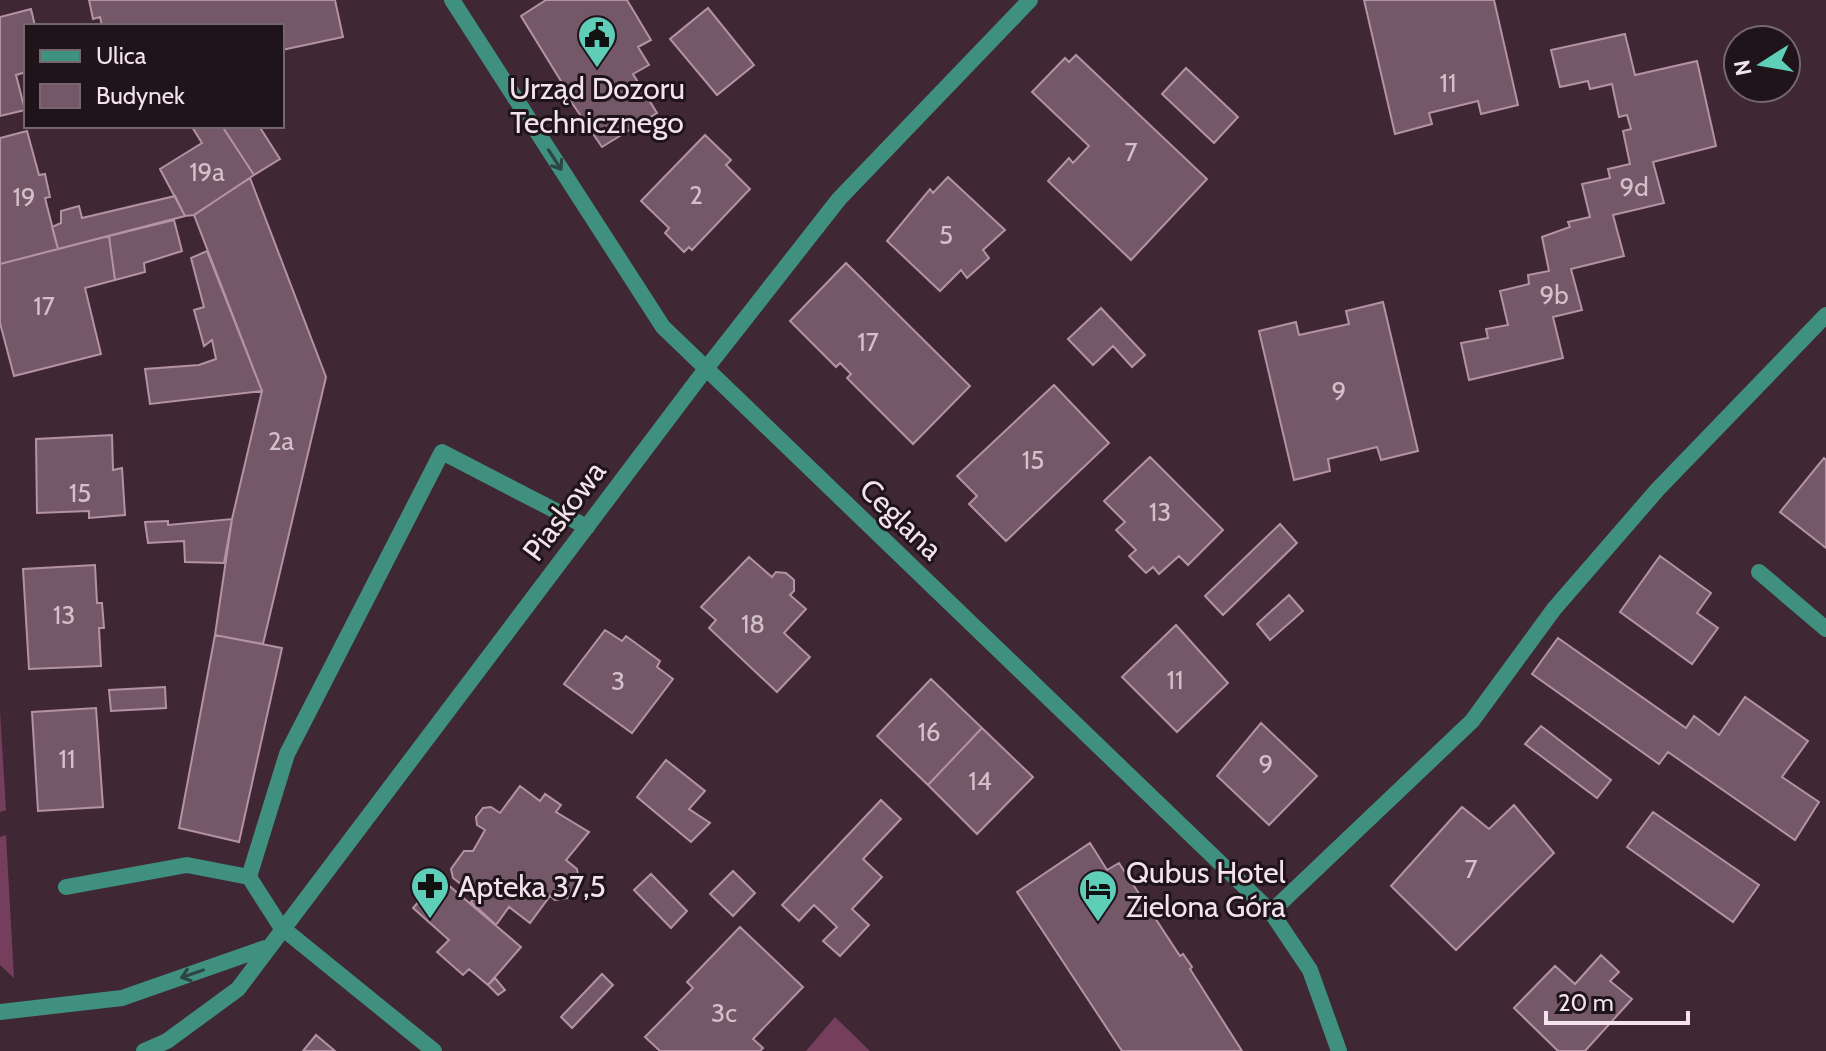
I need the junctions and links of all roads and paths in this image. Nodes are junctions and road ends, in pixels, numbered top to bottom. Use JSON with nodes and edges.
{"nodes":[{"id":1,"x":452,"y":0,"type":"edge"},
{"id":2,"x":1030,"y":0,"type":"edge"},
{"id":3,"x":1826,"y":315,"type":"edge"},
{"id":4,"x":705,"y":370,"type":"junction"},
{"id":5,"x":587,"y":527,"type":"junction"},
{"id":6,"x":1759,"y":572,"type":"dead end"},
{"id":7,"x":1826,"y":629,"type":"edge"},
{"id":8,"x":249,"y":877,"type":"junction"},
{"id":9,"x":66,"y":887,"type":"dead end"},
{"id":10,"x":1271,"y":912,"type":"junction"},
{"id":11,"x":281,"y":927,"type":"junction"},
{"id":12,"x":265,"y":948,"type":"junction"},
{"id":13,"x":0,"y":1012,"type":"edge"},
{"id":14,"x":144,"y":1051,"type":"edge"},
{"id":15,"x":434,"y":1051,"type":"edge"},
{"id":16,"x":1339,"y":1051,"type":"edge"}],
"edges":[{"from":1,"to":4,"type":"street","name":"Ceglana","one_way":true},
{"from":2,"to":4,"type":"street","name":"Piaskowa"},
{"from":3,"to":10,"type":"street"},
{"from":4,"to":5,"type":"street","name":"Piaskowa"},
{"from":4,"to":10,"type":"street","name":"Ceglana"},
{"from":5,"to":8,"type":"street"},
{"from":5,"to":11,"type":"street","name":"Piaskowa"},
{"from":6,"to":7,"type":"street"},
{"from":8,"to":9,"type":"street"},
{"from":8,"to":11,"type":"street"},
{"from":10,"to":16,"type":"street","name":"Ceglana"},
{"from":11,"to":12,"type":"street","name":"Piaskowa"},
{"from":11,"to":15,"type":"street"},
{"from":12,"to":13,"type":"street","one_way":true},
{"from":12,"to":14,"type":"street","name":"Piaskowa"}]}
